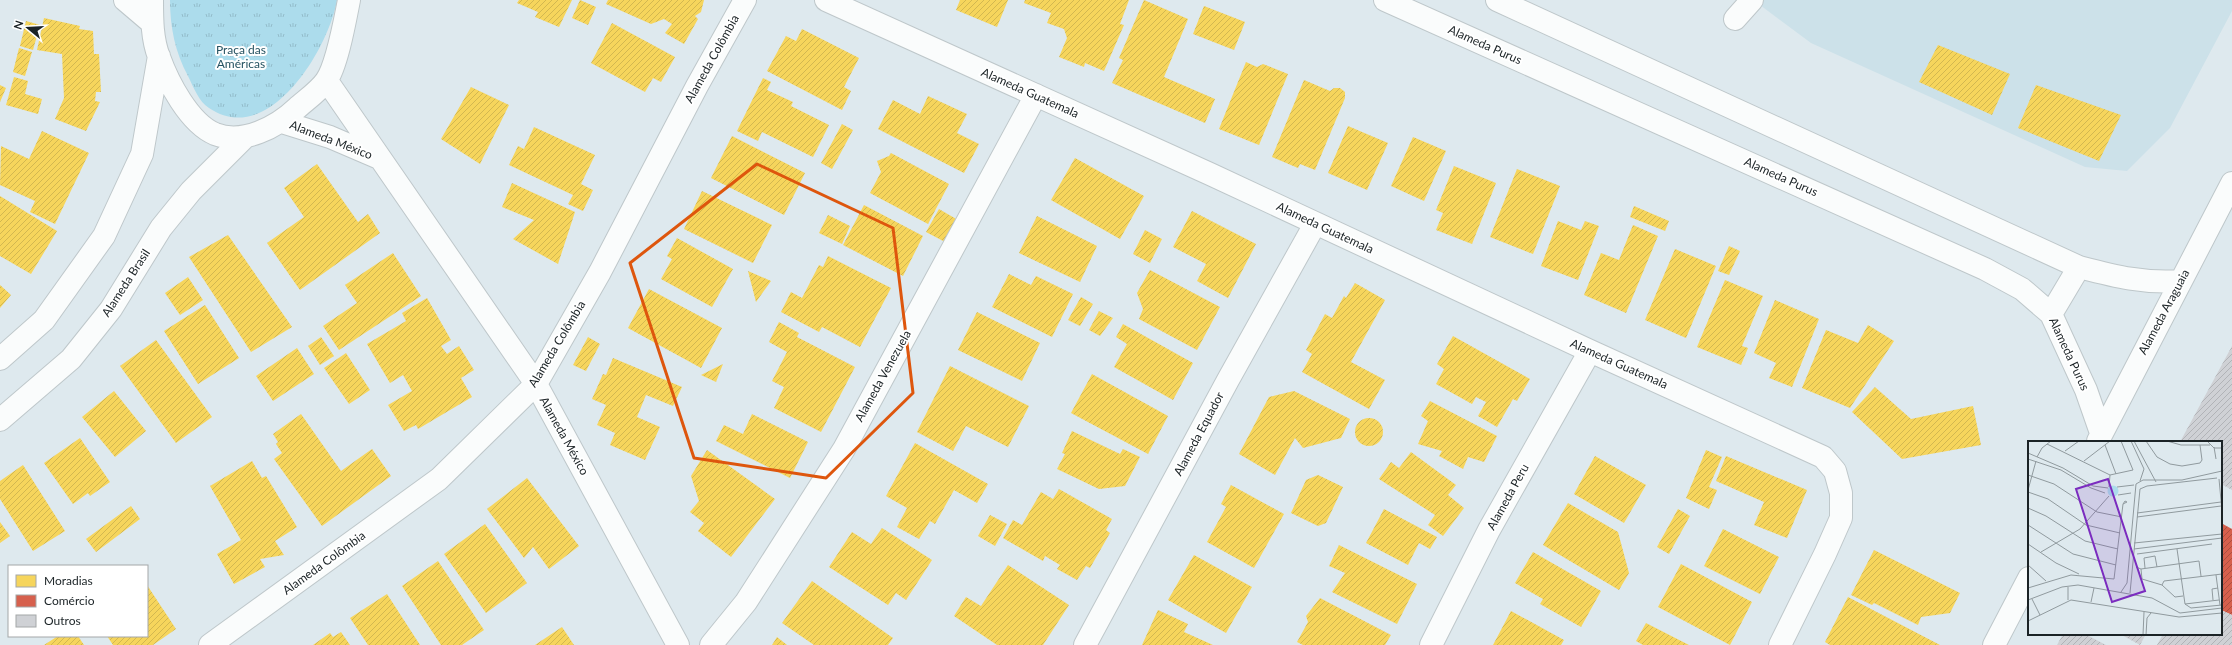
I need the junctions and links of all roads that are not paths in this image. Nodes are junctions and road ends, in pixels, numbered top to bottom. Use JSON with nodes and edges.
{"nodes":[{"id":1,"x":125,"y":0,"type":"edge"},
{"id":2,"x":152,"y":0,"type":"edge"},
{"id":3,"x":349,"y":0,"type":"edge"},
{"id":4,"x":745,"y":0,"type":"edge"},
{"id":5,"x":826,"y":0,"type":"edge"},
{"id":6,"x":1384,"y":0,"type":"edge"},
{"id":7,"x":1497,"y":0,"type":"edge"},
{"id":8,"x":1752,"y":0,"type":"edge"},
{"id":9,"x":1735,"y":19,"type":"dead end"},
{"id":10,"x":152,"y":23,"type":"junction"},
{"id":11,"x":159,"y":56,"type":"junction"},
{"id":12,"x":327,"y":81,"type":"junction"},
{"id":13,"x":1036,"y":95,"type":"junction"},
{"id":14,"x":282,"y":122,"type":"junction"},
{"id":15,"x":244,"y":138,"type":"junction"},
{"id":16,"x":380,"y":159,"type":"junction"},
{"id":17,"x":2232,"y":183,"type":"edge"},
{"id":18,"x":1314,"y":224,"type":"junction"},
{"id":19,"x":2079,"y":267,"type":"junction"},
{"id":20,"x":2181,"y":281,"type":"junction"},
{"id":21,"x":2051,"y":314,"type":"junction"},
{"id":22,"x":1590,"y":351,"type":"junction"},
{"id":23,"x":0,"y":359,"type":"edge"},
{"id":24,"x":536,"y":384,"type":"junction"},
{"id":25,"x":0,"y":420,"type":"edge"},
{"id":26,"x":2100,"y":438,"type":"edge"},
{"id":27,"x":2028,"y":580,"type":"edge"},
{"id":28,"x":210,"y":645,"type":"edge"},
{"id":29,"x":678,"y":645,"type":"edge"},
{"id":30,"x":711,"y":645,"type":"edge"},
{"id":31,"x":1085,"y":645,"type":"edge"},
{"id":32,"x":1431,"y":645,"type":"edge"},
{"id":33,"x":1780,"y":645,"type":"edge"},
{"id":34,"x":1994,"y":645,"type":"edge"}],
"edges":[{"from":1,"to":10,"type":"street"},
{"from":2,"to":10,"type":"street"},
{"from":3,"to":12,"type":"street"},
{"from":4,"to":24,"type":"street","name":"Alameda Colômbia"},
{"from":5,"to":13,"type":"street","name":"Alameda Guatemala"},
{"from":6,"to":21,"type":"street","name":"Alameda Purus"},
{"from":7,"to":19,"type":"street"},
{"from":8,"to":9,"type":"street"},
{"from":10,"to":11,"type":"street"},
{"from":11,"to":15,"type":"street"},
{"from":11,"to":23,"type":"street"},
{"from":12,"to":14,"type":"street"},
{"from":12,"to":16,"type":"street","name":"Alameda México"},
{"from":13,"to":18,"type":"street","name":"Alameda Guatemala"},
{"from":13,"to":30,"type":"street","name":"Alameda Venezuela"},
{"from":14,"to":15,"type":"street"},
{"from":14,"to":16,"type":"street","name":"Alameda México"},
{"from":15,"to":25,"type":"street","name":"Alameda Brasil"},
{"from":16,"to":24,"type":"street","name":"Alameda México"},
{"from":17,"to":20,"type":"street","name":"Alameda Araguaia"},
{"from":18,"to":22,"type":"street","name":"Alameda Guatemala"},
{"from":18,"to":31,"type":"street","name":"Alameda Equador"},
{"from":19,"to":20,"type":"street"},
{"from":19,"to":21,"type":"street"},
{"from":20,"to":26,"type":"street","name":"Alameda Araguaia"},
{"from":21,"to":26,"type":"street","name":"Alameda Purus"},
{"from":22,"to":32,"type":"street","name":"Alameda Peru"},
{"from":22,"to":33,"type":"street","name":"Alameda Guatemala"},
{"from":24,"to":28,"type":"street","name":"Alameda Colômbia"},
{"from":24,"to":29,"type":"street","name":"Alameda México"},
{"from":27,"to":34,"type":"street"}]}
